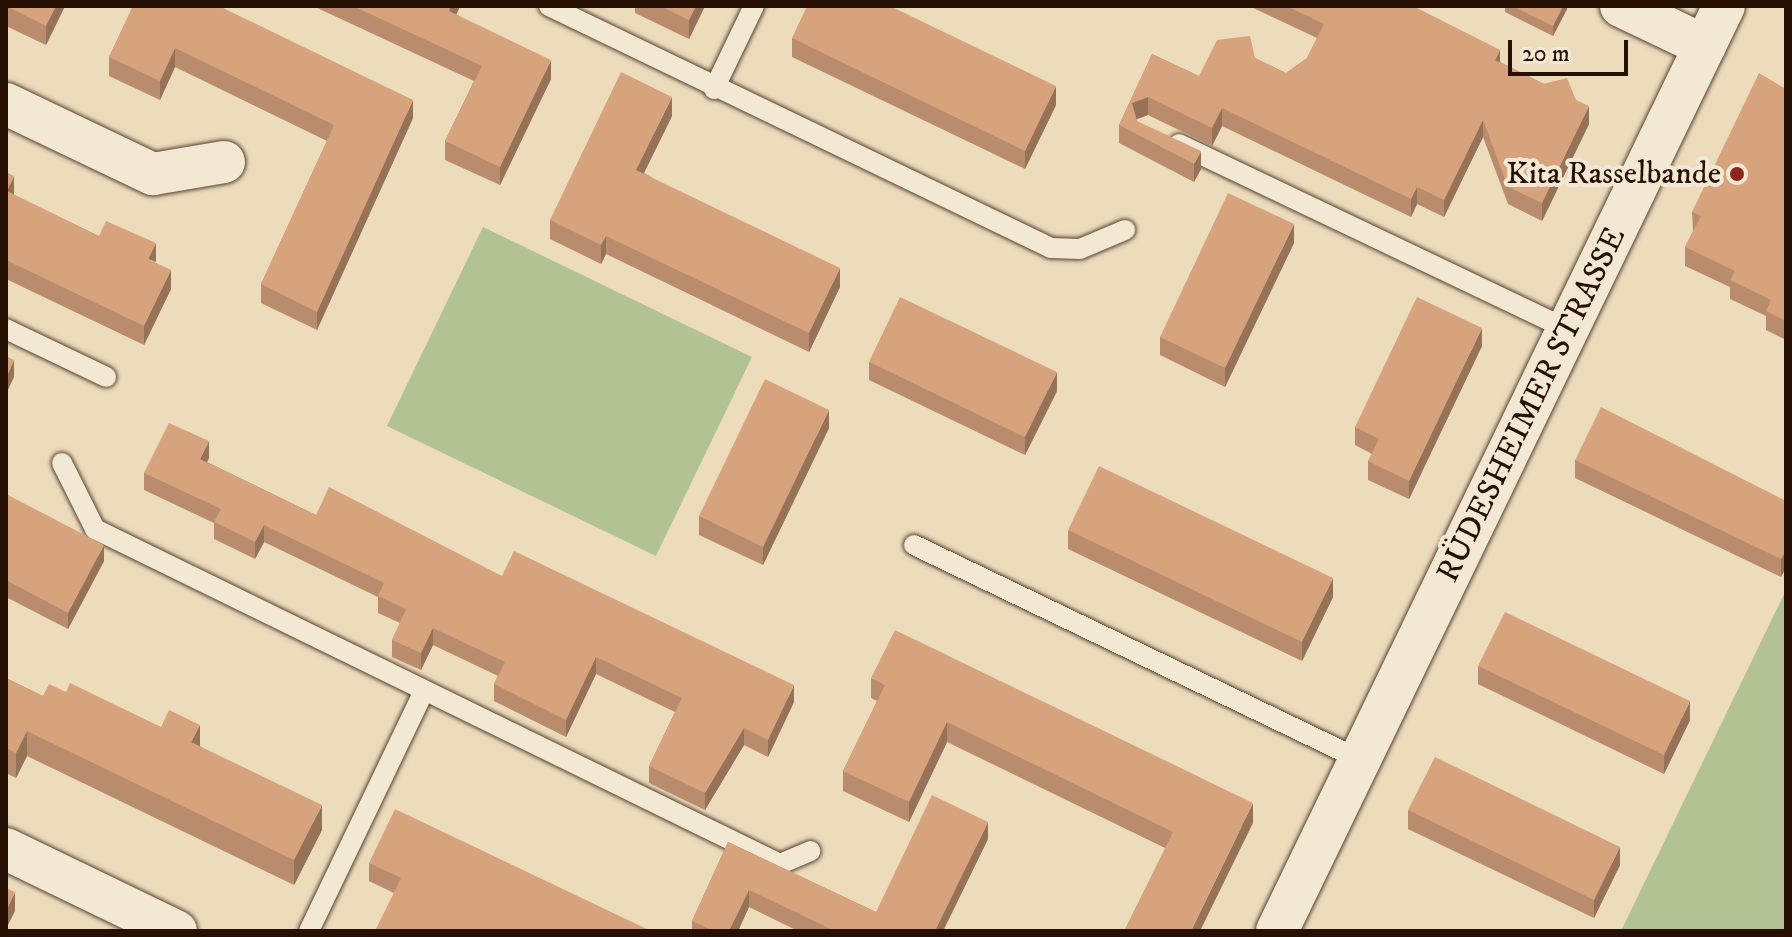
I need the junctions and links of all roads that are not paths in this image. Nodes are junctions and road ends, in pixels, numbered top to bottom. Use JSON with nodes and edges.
{"nodes":[{"id":1,"x":549,"y":6,"type":"edge"},
{"id":2,"x":754,"y":6,"type":"edge"},
{"id":3,"x":1621,"y":6,"type":"edge"},
{"id":4,"x":1724,"y":6,"type":"edge"},
{"id":5,"x":1705,"y":46,"type":"junction"},
{"id":6,"x":714,"y":89,"type":"junction"},
{"id":7,"x":6,"y":104,"type":"edge"},
{"id":8,"x":1157,"y":134,"type":"edge"},
{"id":9,"x":224,"y":162,"type":"dead end"},
{"id":10,"x":1125,"y":230,"type":"dead end"},
{"id":11,"x":6,"y":329,"type":"edge"},
{"id":12,"x":1569,"y":330,"type":"junction"},
{"id":13,"x":106,"y":377,"type":"dead end"},
{"id":14,"x":62,"y":463,"type":"dead end"},
{"id":15,"x":914,"y":545,"type":"dead end"},
{"id":16,"x":423,"y":693,"type":"junction"},
{"id":17,"x":1359,"y":759,"type":"junction"},
{"id":18,"x":6,"y":849,"type":"edge"},
{"id":19,"x":810,"y":851,"type":"dead end"},
{"id":20,"x":176,"y":931,"type":"edge"},
{"id":21,"x":309,"y":931,"type":"edge"},
{"id":22,"x":1277,"y":931,"type":"edge"}],
"edges":[{"from":1,"to":6,"type":"lane"},
{"from":2,"to":6,"type":"lane"},
{"from":3,"to":5,"type":"street"},
{"from":4,"to":5,"type":"street","name":"RÜDESHEIMER STRASSE"},
{"from":5,"to":12,"type":"street","name":"RÜDESHEIMER STRASSE"},
{"from":6,"to":10,"type":"lane"},
{"from":7,"to":9,"type":"street"},
{"from":8,"to":12,"type":"lane"},
{"from":11,"to":13,"type":"lane"},
{"from":12,"to":17,"type":"street","name":"RÜDESHEIMER STRASSE"},
{"from":14,"to":16,"type":"lane"},
{"from":15,"to":17,"type":"lane"},
{"from":16,"to":19,"type":"lane"},
{"from":16,"to":21,"type":"lane"},
{"from":17,"to":22,"type":"street","name":"RÜDESHEIMER STRASSE"},
{"from":18,"to":20,"type":"street"}]}
